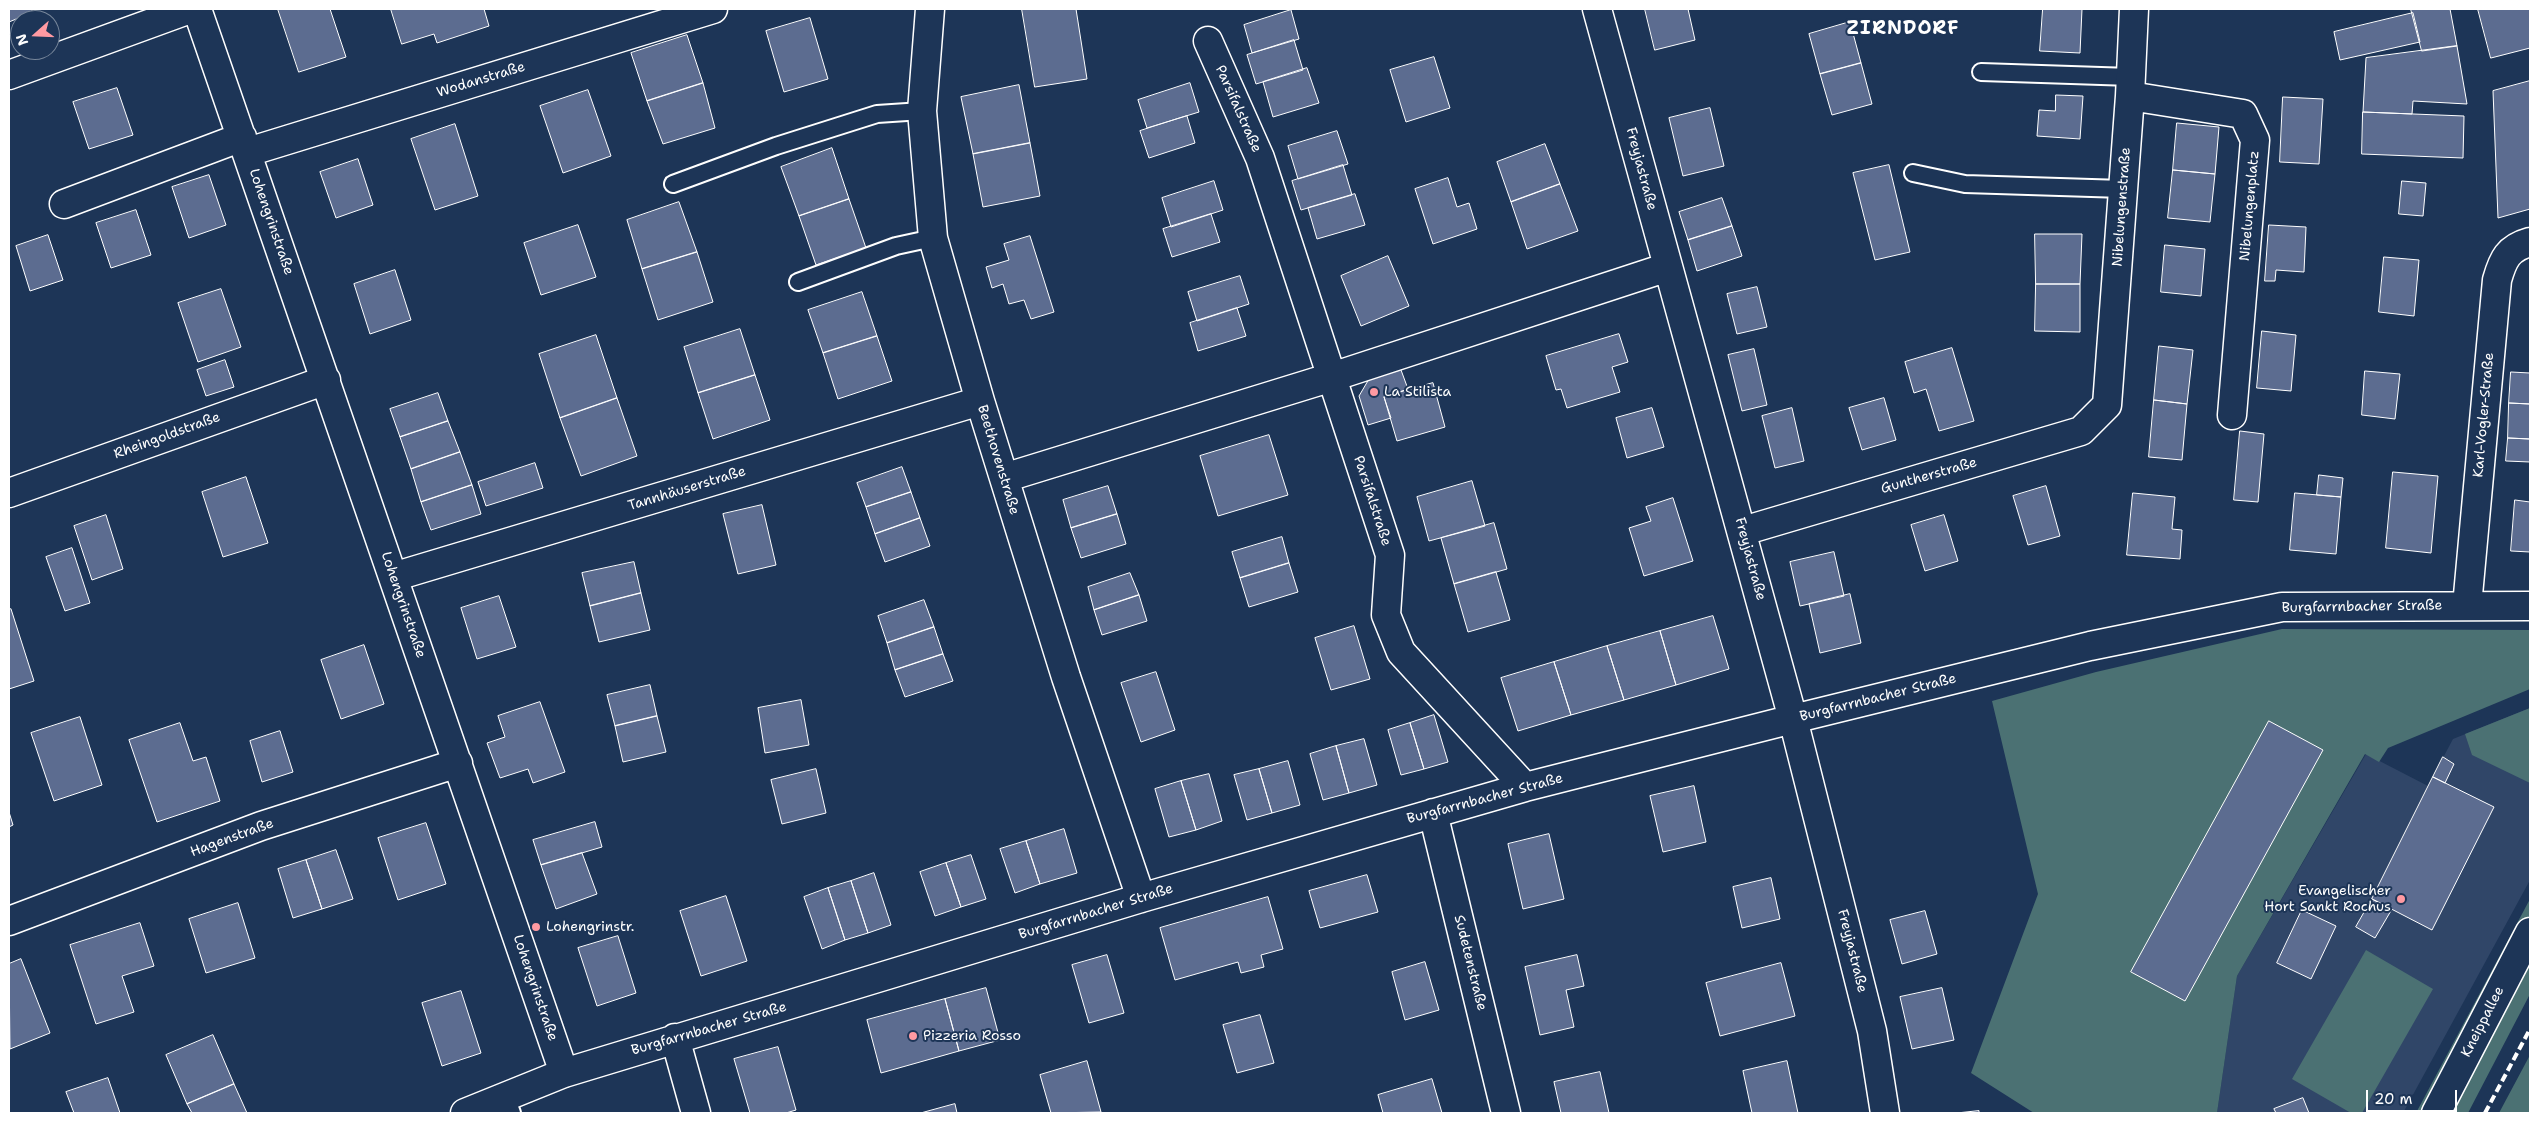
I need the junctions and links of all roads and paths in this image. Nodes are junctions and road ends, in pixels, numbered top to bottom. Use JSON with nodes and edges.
{"nodes":[{"id":1,"x":190,"y":9,"type":"edge"},
{"id":2,"x":197,"y":9,"type":"edge"},
{"id":3,"x":714,"y":9,"type":"edge"},
{"id":4,"x":930,"y":9,"type":"edge"},
{"id":5,"x":1597,"y":9,"type":"edge"},
{"id":6,"x":2134,"y":9,"type":"edge"},
{"id":7,"x":1208,"y":42,"type":"dead end"},
{"id":8,"x":1981,"y":72,"type":"dead end"},
{"id":9,"x":9,"y":75,"type":"edge"},
{"id":10,"x":2130,"y":86,"type":"junction"},
{"id":11,"x":922,"y":111,"type":"junction"},
{"id":12,"x":245,"y":145,"type":"junction"},
{"id":13,"x":1913,"y":173,"type":"dead end"},
{"id":14,"x":673,"y":184,"type":"dead end"},
{"id":15,"x":2123,"y":189,"type":"junction"},
{"id":16,"x":64,"y":204,"type":"dead end"},
{"id":17,"x":934,"y":238,"type":"junction"},
{"id":18,"x":2530,"y":242,"type":"edge"},
{"id":19,"x":1668,"y":267,"type":"junction"},
{"id":20,"x":798,"y":282,"type":"dead end"},
{"id":21,"x":1332,"y":377,"type":"junction"},
{"id":22,"x":326,"y":380,"type":"junction"},
{"id":23,"x":980,"y":401,"type":"junction"},
{"id":24,"x":2107,"y":405,"type":"joint"},
{"id":25,"x":2232,"y":415,"type":"dead end"},
{"id":26,"x":1004,"y":478,"type":"junction"},
{"id":27,"x":9,"y":493,"type":"edge"},
{"id":28,"x":1743,"y":531,"type":"junction"},
{"id":29,"x":393,"y":576,"type":"junction"},
{"id":30,"x":2467,"y":606,"type":"junction"},
{"id":31,"x":2530,"y":606,"type":"edge"},
{"id":32,"x":1793,"y":719,"type":"junction"},
{"id":33,"x":458,"y":763,"type":"junction"},
{"id":34,"x":1525,"y":787,"type":"junction"},
{"id":35,"x":1433,"y":813,"type":"junction"},
{"id":36,"x":1141,"y":898,"type":"junction"},
{"id":37,"x":9,"y":921,"type":"edge"},
{"id":38,"x":2530,"y":932,"type":"edge"},
{"id":39,"x":675,"y":1038,"type":"junction"},
{"id":40,"x":564,"y":1073,"type":"junction"},
{"id":41,"x":509,"y":1105,"type":"edge"},
{"id":42,"x":465,"y":1113,"type":"edge"},
{"id":43,"x":696,"y":1113,"type":"edge"},
{"id":44,"x":1506,"y":1113,"type":"edge"},
{"id":45,"x":1885,"y":1113,"type":"edge"},
{"id":46,"x":2436,"y":1113,"type":"edge"}],
"edges":[{"from":1,"to":9,"type":"street"},
{"from":2,"to":12,"type":"street","name":"Lohengrinstraße"},
{"from":3,"to":12,"type":"street","name":"Wodanstraße"},
{"from":4,"to":11,"type":"street","name":"Beethovenstraße"},
{"from":5,"to":19,"type":"street","name":"Freyjastraße"},
{"from":6,"to":10,"type":"street","name":"Nibelungenstraße"},
{"from":7,"to":21,"type":"street","name":"Parsifalstraße"},
{"from":8,"to":10,"type":"lane"},
{"from":10,"to":15,"type":"street","name":"Nibelungenstraße"},
{"from":10,"to":25,"type":"street","name":"Nibelungenplatz"},
{"from":11,"to":14,"type":"lane"},
{"from":11,"to":17,"type":"street","name":"Beethovenstraße"},
{"from":12,"to":16,"type":"street"},
{"from":12,"to":22,"type":"street","name":"Lohengrinstraße"},
{"from":13,"to":15,"type":"lane"},
{"from":15,"to":24,"type":"street","name":"Nibelungenstraße"},
{"from":17,"to":20,"type":"lane"},
{"from":17,"to":23,"type":"street","name":"Beethovenstraße"},
{"from":18,"to":30,"type":"street","name":"Karl-Vogler-Straße"},
{"from":19,"to":21,"type":"street"},
{"from":19,"to":28,"type":"street","name":"Freyjastraße"},
{"from":21,"to":26,"type":"street"},
{"from":21,"to":34,"type":"street","name":"Parsifalstraße"},
{"from":22,"to":27,"type":"street","name":"Rheingoldstraße"},
{"from":22,"to":29,"type":"street","name":"Lohengrinstraße"},
{"from":23,"to":26,"type":"street","name":"Beethovenstraße"},
{"from":23,"to":29,"type":"street","name":"Tannhäuserstraße"},
{"from":24,"to":28,"type":"street","name":"Guntherstraße"},
{"from":26,"to":36,"type":"street","name":"Beethovenstraße"},
{"from":28,"to":32,"type":"street","name":"Freyjastraße"},
{"from":29,"to":33,"type":"street","name":"Lohengrinstraße"},
{"from":30,"to":31,"type":"street","name":"Burgfarrnbacher Straße"},
{"from":30,"to":32,"type":"street","name":"Burgfarrnbacher Straße"},
{"from":32,"to":34,"type":"street","name":"Burgfarrnbacher Straße"},
{"from":32,"to":45,"type":"street","name":"Freyjastraße"},
{"from":33,"to":37,"type":"street","name":"Hagenstraße"},
{"from":33,"to":40,"type":"street","name":"Lohengrinstraße"},
{"from":34,"to":35,"type":"street","name":"Burgfarrnbacher Straße"},
{"from":35,"to":36,"type":"street","name":"Burgfarrnbacher Straße"},
{"from":35,"to":44,"type":"street","name":"Sudetenstraße"},
{"from":36,"to":39,"type":"street","name":"Burgfarrnbacher Straße"},
{"from":38,"to":46,"type":"street","name":"Kneippallee"},
{"from":39,"to":40,"type":"street","name":"Burgfarrnbacher Straße"},
{"from":39,"to":43,"type":"street"},
{"from":40,"to":41,"type":"street","name":"Burgfarrnbacher Straße"},
{"from":41,"to":42,"type":"street","name":"Burgfarrnbacher Straße"}]}
